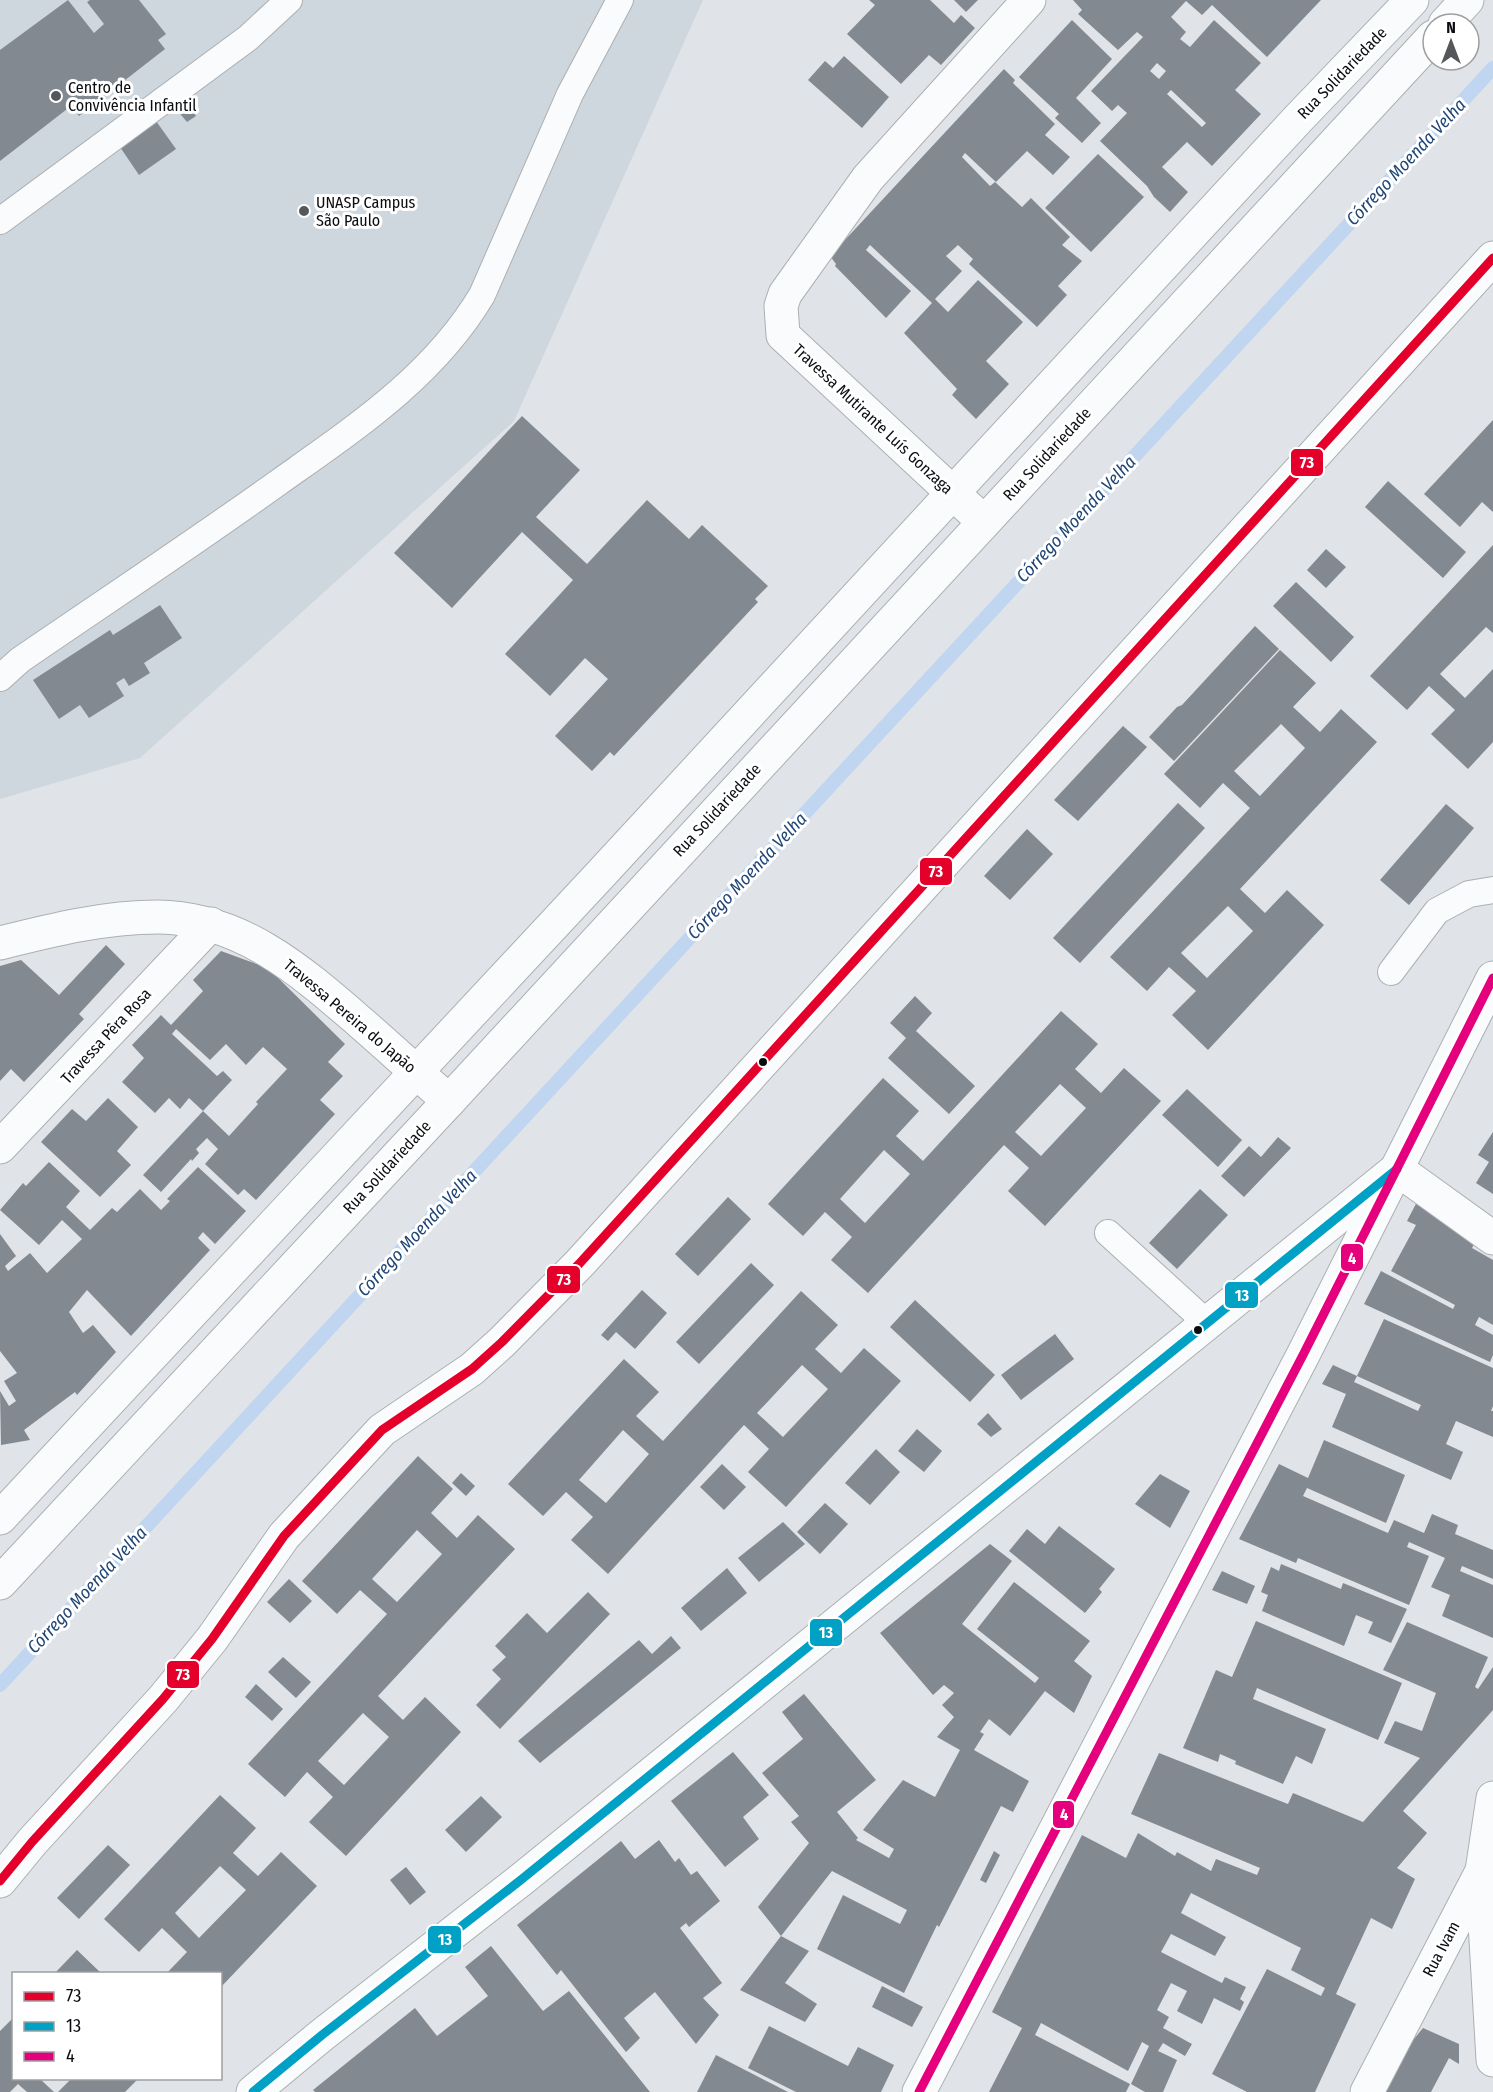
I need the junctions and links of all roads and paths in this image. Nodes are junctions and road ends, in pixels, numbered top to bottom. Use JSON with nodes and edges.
{"nodes":[{"id":1,"x":288,"y":0,"type":"edge"},
{"id":2,"x":620,"y":0,"type":"edge"},
{"id":3,"x":1029,"y":0,"type":"edge"},
{"id":4,"x":1412,"y":0,"type":"edge"},
{"id":5,"x":1467,"y":0,"type":"edge"},
{"id":6,"x":1456,"y":12,"type":"edge"},
{"id":7,"x":1421,"y":50,"type":"edge"},
{"id":8,"x":0,"y":221,"type":"edge"},
{"id":9,"x":1493,"y":258,"type":"edge"},
{"id":10,"x":952,"y":493,"type":"junction"},
{"id":11,"x":984,"y":522,"type":"junction"},
{"id":12,"x":0,"y":678,"type":"edge"},
{"id":13,"x":1493,"y":890,"type":"edge"},
{"id":14,"x":212,"y":924,"type":"junction"},
{"id":15,"x":0,"y":943,"type":"edge"},
{"id":16,"x":1391,"y":972,"type":"dead end"},
{"id":17,"x":1493,"y":978,"type":"edge"},
{"id":18,"x":416,"y":1071,"type":"junction"},
{"id":19,"x":449,"y":1101,"type":"junction"},
{"id":20,"x":0,"y":1148,"type":"edge"},
{"id":21,"x":1397,"y":1169,"type":"junction"},
{"id":22,"x":1108,"y":1233,"type":"dead end"},
{"id":23,"x":1493,"y":1238,"type":"edge"},
{"id":24,"x":1207,"y":1323,"type":"junction"},
{"id":25,"x":6,"y":1503,"type":"edge"},
{"id":26,"x":0,"y":1583,"type":"edge"},
{"id":27,"x":1493,"y":1798,"type":"edge"},
{"id":28,"x":1482,"y":1871,"type":"junction"},
{"id":29,"x":0,"y":1881,"type":"edge"},
{"id":30,"x":1493,"y":2060,"type":"edge"},
{"id":31,"x":253,"y":2092,"type":"edge"},
{"id":32,"x":919,"y":2092,"type":"edge"},
{"id":33,"x":1366,"y":2092,"type":"edge"}],
"edges":[{"from":1,"to":8,"type":"lane"},
{"from":2,"to":12,"type":"lane"},
{"from":3,"to":10,"type":"street","name":"Travessa Mutirante Luís Gonzaga"},
{"from":4,"to":10,"type":"street","name":"Rua Solidariedade"},
{"from":5,"to":6,"type":"street"},
{"from":7,"to":11,"type":"street","name":"Rua Solidariedade"},
{"from":9,"to":29,"type":"street"},
{"from":10,"to":11,"type":"street","name":"Travessa Mutirante Luís Gonzaga"},
{"from":10,"to":18,"type":"street","name":"Rua Solidariedade"},
{"from":11,"to":19,"type":"street","name":"Rua Solidariedade"},
{"from":13,"to":16,"type":"lane"},
{"from":14,"to":15,"type":"street","name":"Travessa Pereira do Japão"},
{"from":14,"to":18,"type":"street","name":"Travessa Pereira do Japão"},
{"from":14,"to":20,"type":"street","name":"Travessa Pêra Rosa"},
{"from":17,"to":21,"type":"street"},
{"from":18,"to":19,"type":"street","name":"Travessa Pereira do Japão"},
{"from":18,"to":25,"type":"street","name":"Rua Solidariedade"},
{"from":19,"to":26,"type":"street","name":"Rua Solidariedade"},
{"from":21,"to":23,"type":"street"},
{"from":21,"to":24,"type":"street"},
{"from":21,"to":32,"type":"street"},
{"from":22,"to":24,"type":"lane"},
{"from":24,"to":31,"type":"street"},
{"from":27,"to":28,"type":"street","name":"Rua Ivam"},
{"from":28,"to":30,"type":"street"},
{"from":28,"to":33,"type":"street","name":"Rua Ivam"}]}
